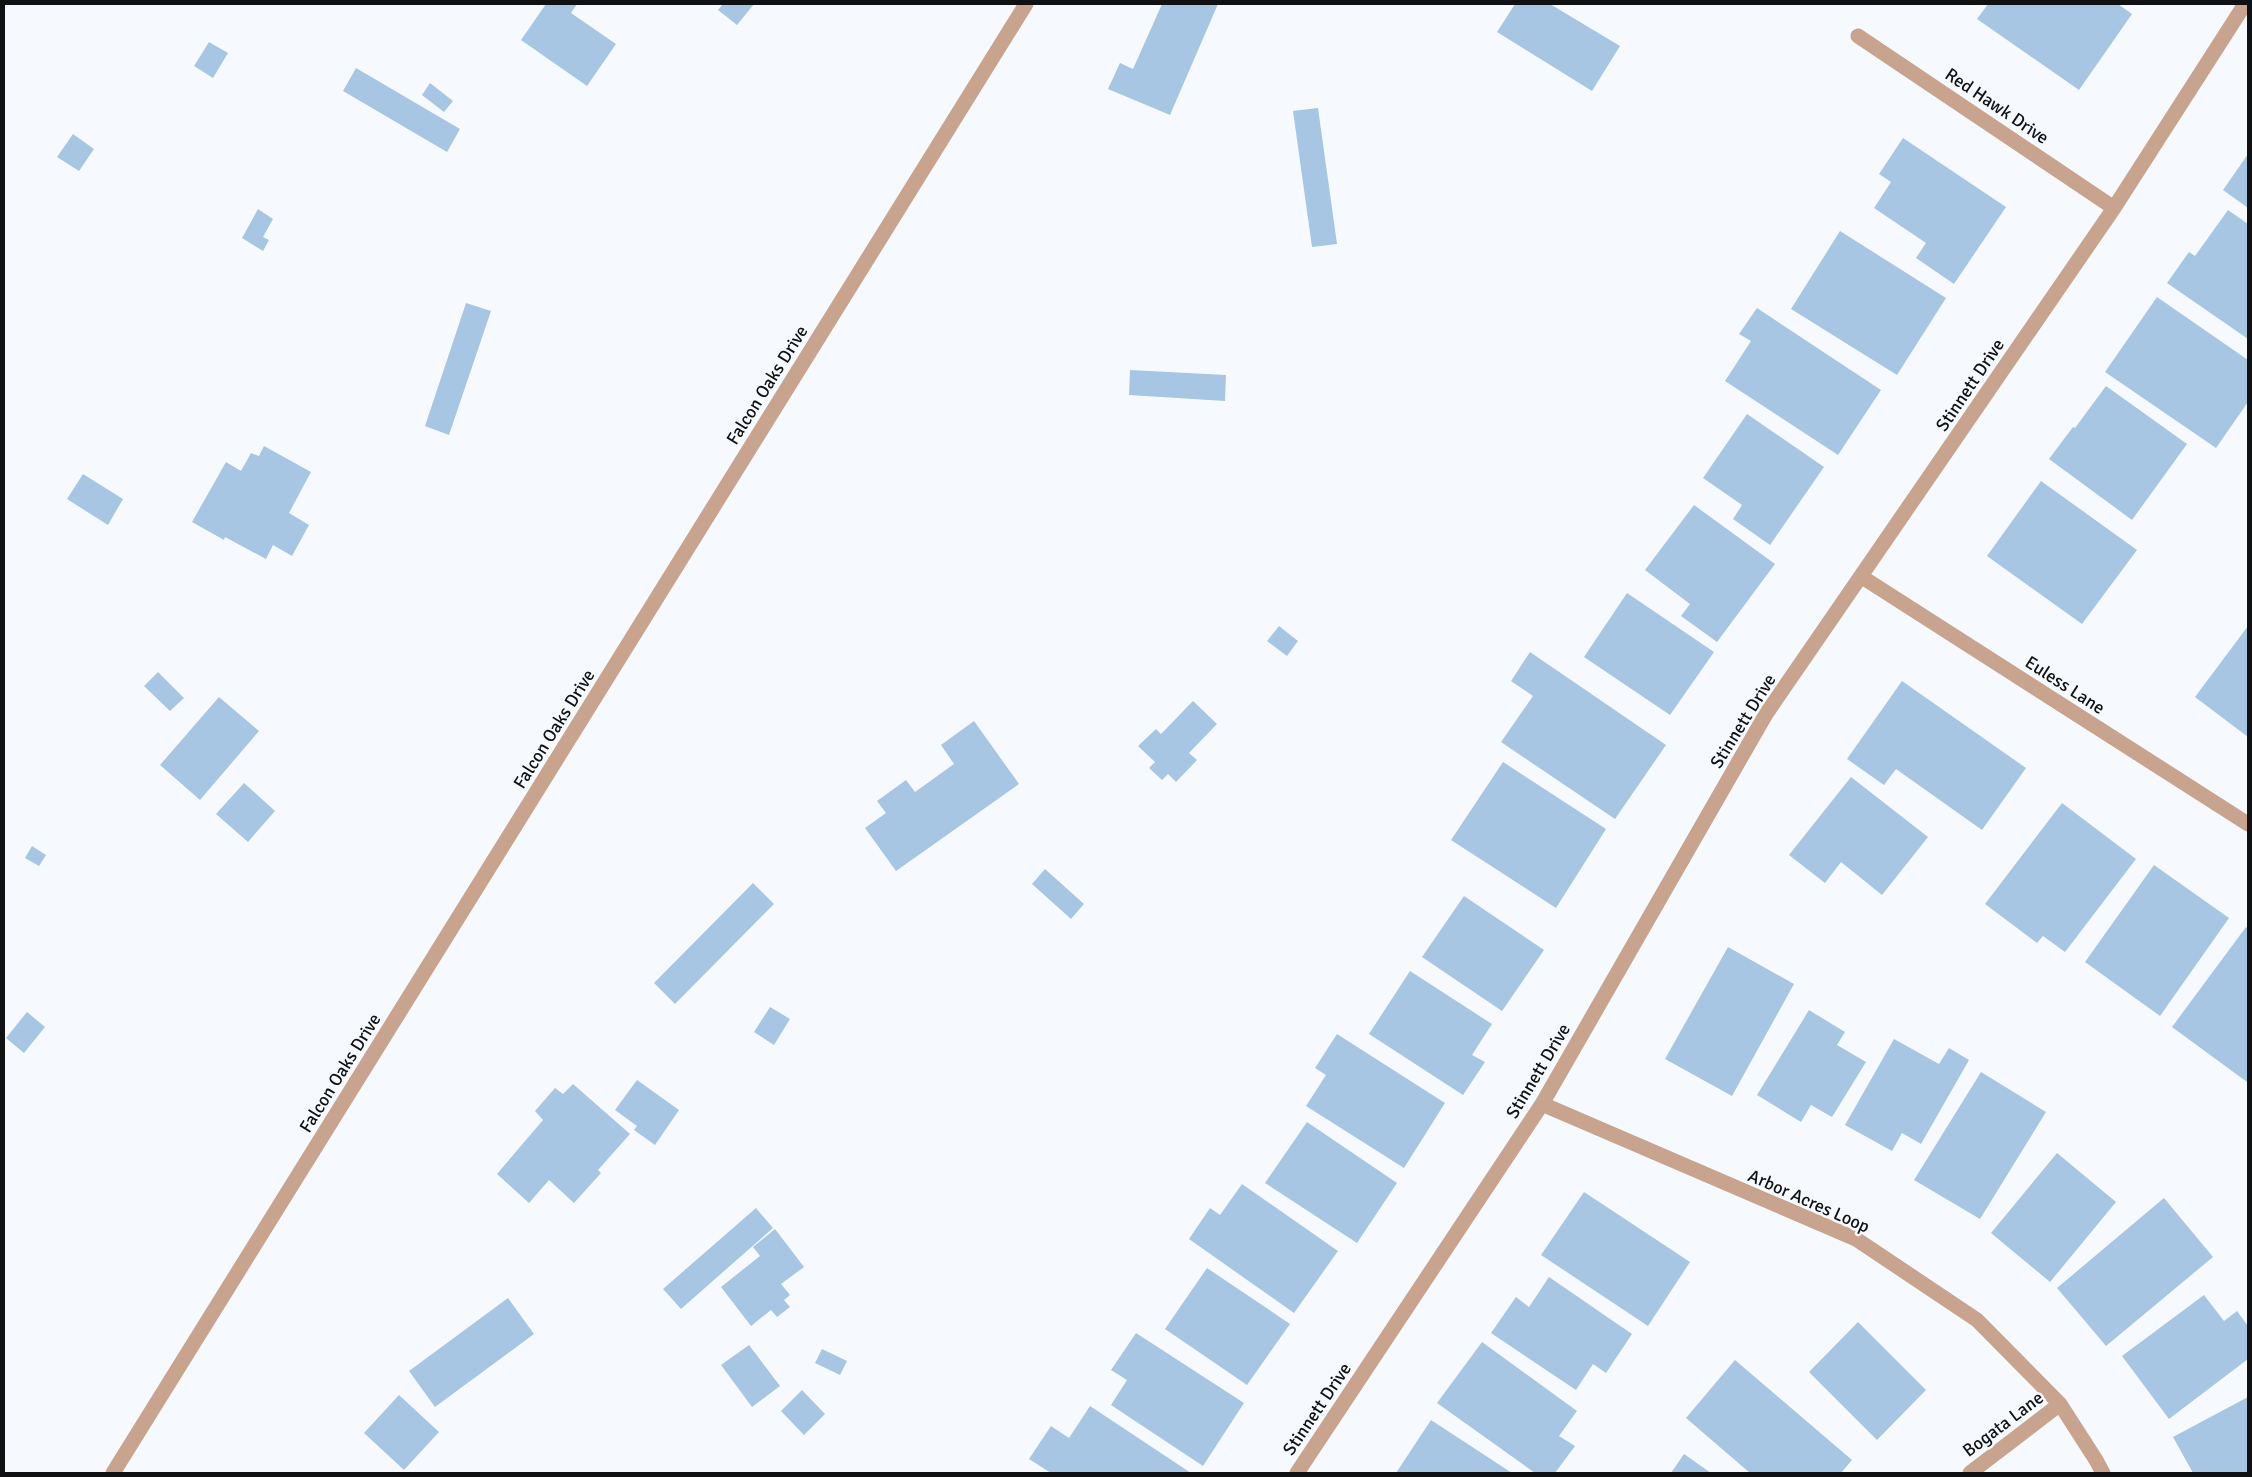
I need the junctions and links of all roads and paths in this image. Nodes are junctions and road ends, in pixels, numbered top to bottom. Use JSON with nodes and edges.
{"nodes":[{"id":1,"x":1026,"y":4,"type":"edge"},
{"id":2,"x":2245,"y":4,"type":"edge"},
{"id":3,"x":1858,"y":36,"type":"dead end"},
{"id":4,"x":2114,"y":208,"type":"junction"},
{"id":5,"x":1862,"y":577,"type":"junction"},
{"id":6,"x":2248,"y":824,"type":"edge"},
{"id":7,"x":1542,"y":1104,"type":"junction"},
{"id":8,"x":2060,"y":1404,"type":"junction"},
{"id":9,"x":113,"y":1473,"type":"edge"},
{"id":10,"x":1297,"y":1473,"type":"edge"},
{"id":11,"x":1970,"y":1473,"type":"edge"},
{"id":12,"x":2103,"y":1473,"type":"edge"}],
"edges":[{"from":1,"to":9,"type":"street","name":"Falcon Oaks Drive"},
{"from":2,"to":4,"type":"street","name":"Stinnett Drive"},
{"from":3,"to":4,"type":"street","name":"Red Hawk Drive"},
{"from":4,"to":5,"type":"street","name":"Stinnett Drive"},
{"from":5,"to":6,"type":"street","name":"Euless Lane"},
{"from":5,"to":7,"type":"street","name":"Stinnett Drive"},
{"from":7,"to":8,"type":"street","name":"Arbor Acres Loop"},
{"from":7,"to":10,"type":"street","name":"Stinnett Drive"},
{"from":8,"to":11,"type":"street","name":"Bogata Lane"},
{"from":8,"to":12,"type":"street","name":"Arbor Acres Loop"}]}
